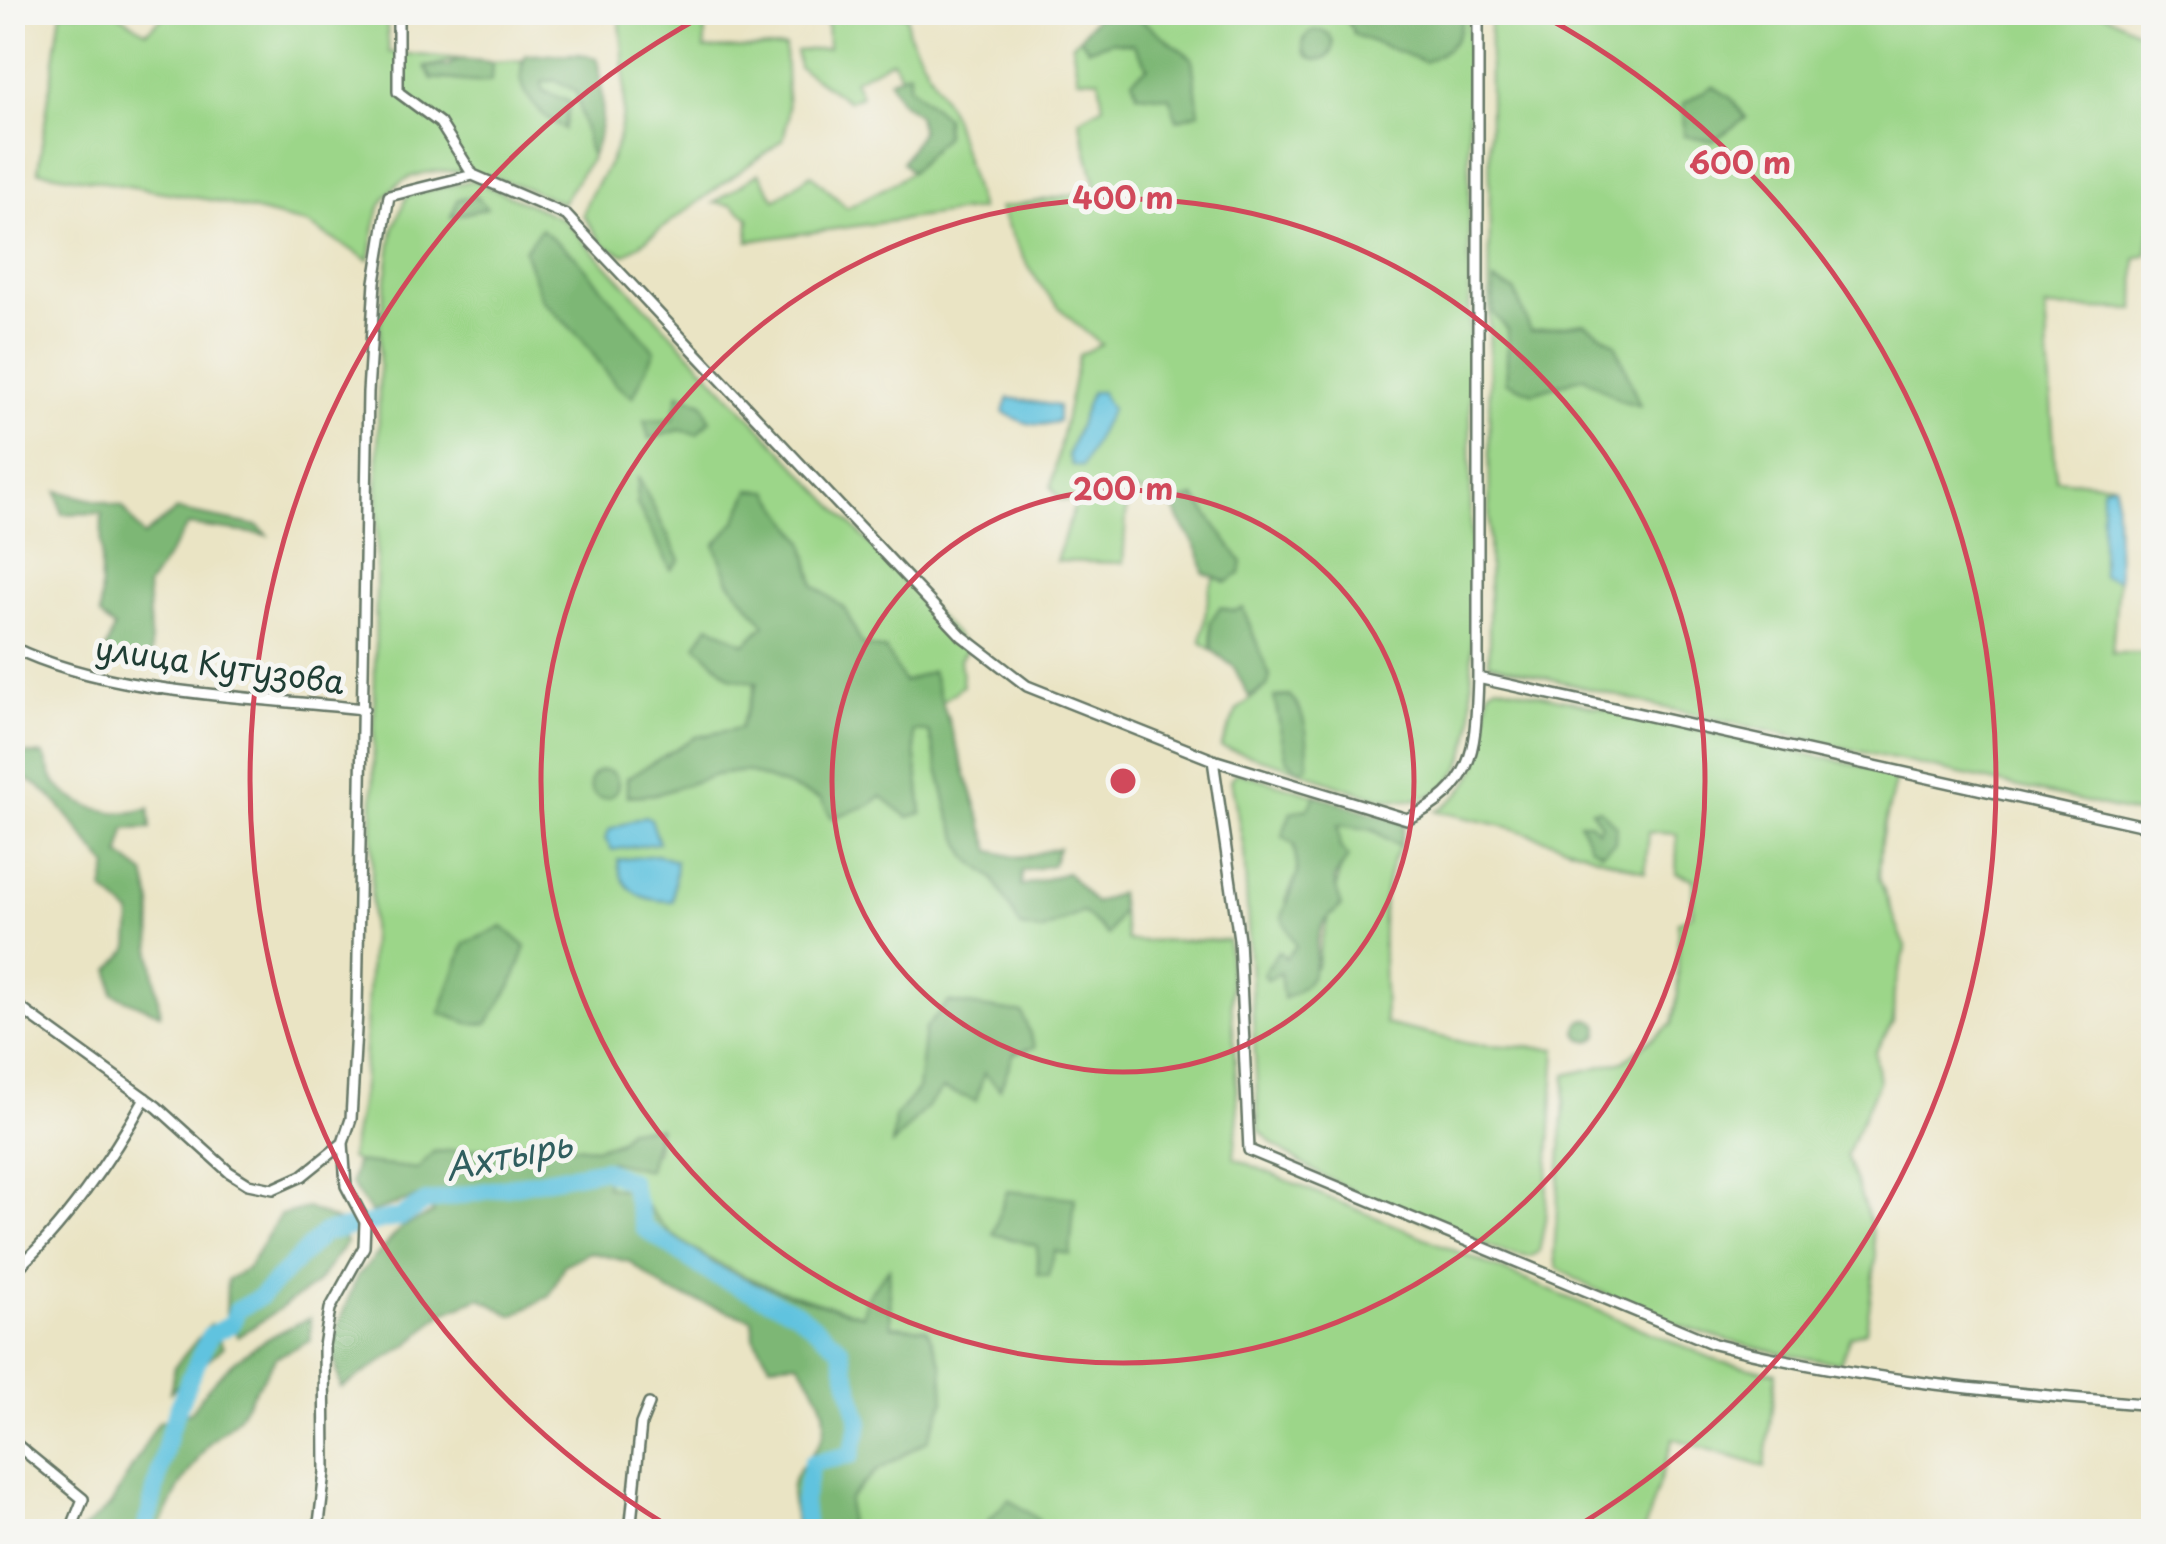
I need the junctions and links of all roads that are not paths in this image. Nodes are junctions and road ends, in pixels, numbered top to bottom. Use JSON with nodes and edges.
{"nodes":[{"id":1,"x":398,"y":12,"type":"edge"},
{"id":2,"x":1478,"y":12,"type":"edge"},
{"id":3,"x":473,"y":175,"type":"junction"},
{"id":4,"x":12,"y":648,"type":"edge"},
{"id":5,"x":1478,"y":678,"type":"junction"},
{"id":6,"x":364,"y":710,"type":"junction"},
{"id":7,"x":1212,"y":760,"type":"junction"},
{"id":8,"x":2154,"y":828,"type":"edge"},
{"id":9,"x":12,"y":1002,"type":"edge"},
{"id":10,"x":145,"y":1098,"type":"junction"},
{"id":11,"x":343,"y":1143,"type":"junction"},
{"id":12,"x":12,"y":1273,"type":"edge"},
{"id":13,"x":649,"y":1404,"type":"dead end"},
{"id":14,"x":2154,"y":1404,"type":"edge"},
{"id":15,"x":12,"y":1441,"type":"edge"},
{"id":16,"x":70,"y":1532,"type":"edge"},
{"id":17,"x":318,"y":1532,"type":"edge"},
{"id":18,"x":630,"y":1532,"type":"edge"}],
"edges":[{"from":1,"to":3,"type":"street"},
{"from":2,"to":5,"type":"street"},
{"from":3,"to":6,"type":"street"},
{"from":3,"to":7,"type":"street"},
{"from":4,"to":6,"type":"street","name":"улица Кутузова"},
{"from":5,"to":7,"type":"street"},
{"from":5,"to":8,"type":"street"},
{"from":6,"to":11,"type":"street"},
{"from":7,"to":14,"type":"street"},
{"from":9,"to":10,"type":"street"},
{"from":10,"to":11,"type":"street"},
{"from":10,"to":12,"type":"street"},
{"from":11,"to":17,"type":"street"},
{"from":13,"to":18,"type":"street"},
{"from":15,"to":16,"type":"street"}]}
